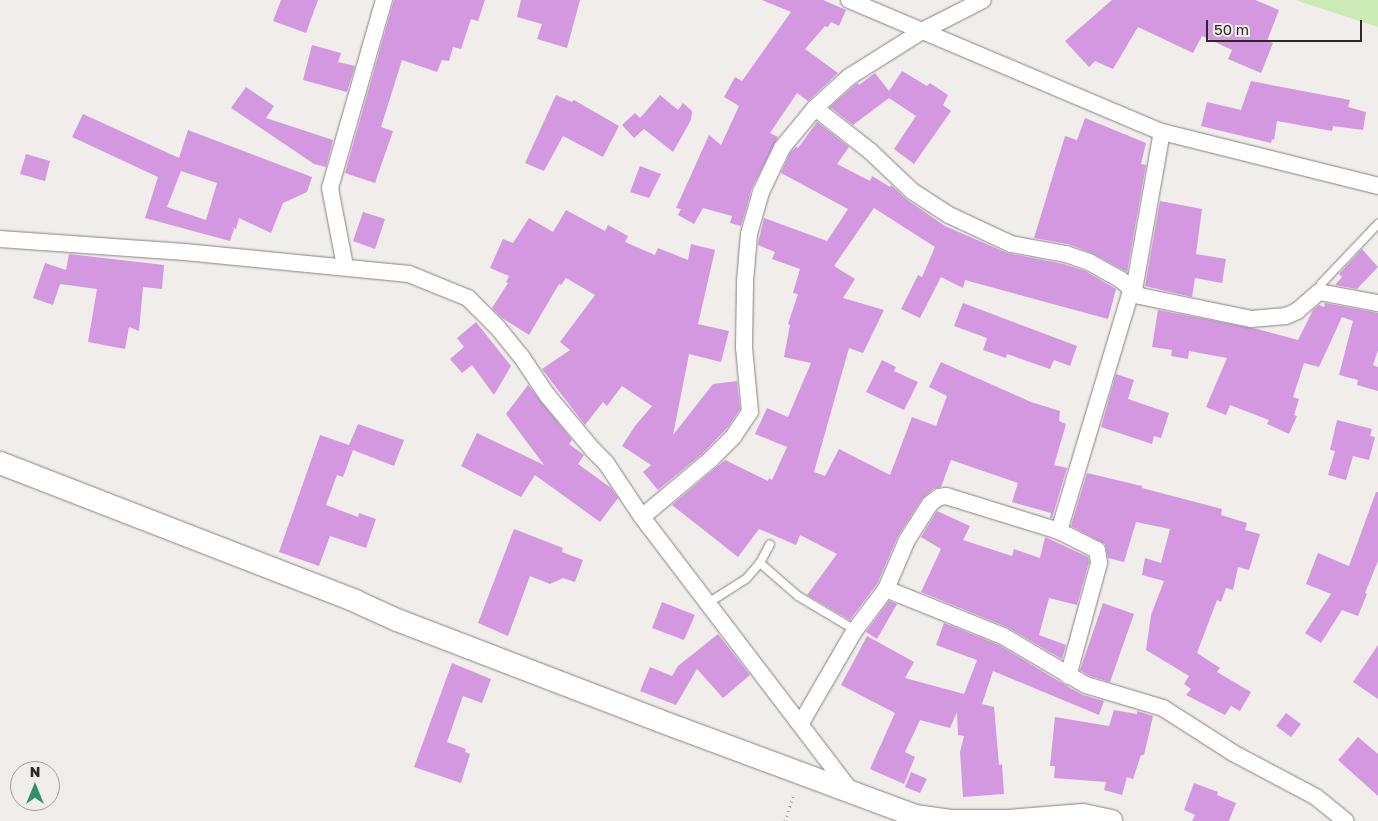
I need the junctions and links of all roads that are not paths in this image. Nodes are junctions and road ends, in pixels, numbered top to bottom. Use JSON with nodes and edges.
{"nodes":[{"id":1,"x":384,"y":0,"type":"edge"},
{"id":2,"x":849,"y":0,"type":"edge"},
{"id":3,"x":983,"y":0,"type":"edge"},
{"id":4,"x":922,"y":31,"type":"junction"},
{"id":5,"x":815,"y":108,"type":"junction"},
{"id":6,"x":1162,"y":132,"type":"junction"},
{"id":7,"x":1378,"y":186,"type":"edge"},
{"id":8,"x":1378,"y":224,"type":"edge"},
{"id":9,"x":0,"y":239,"type":"edge"},
{"id":10,"x":345,"y":266,"type":"junction"},
{"id":11,"x":1133,"y":289,"type":"junction"},
{"id":12,"x":1319,"y":292,"type":"junction"},
{"id":13,"x":1378,"y":303,"type":"edge"},
{"id":14,"x":0,"y":463,"type":"edge"},
{"id":15,"x":642,"y":517,"type":"junction"},
{"id":16,"x":1059,"y":531,"type":"junction"},
{"id":17,"x":770,"y":544,"type":"dead end"},
{"id":18,"x":760,"y":563,"type":"junction"},
{"id":19,"x":886,"y":589,"type":"junction"},
{"id":20,"x":707,"y":603,"type":"junction"},
{"id":21,"x":854,"y":630,"type":"junction"},
{"id":22,"x":1068,"y":676,"type":"junction"},
{"id":23,"x":801,"y":723,"type":"junction"},
{"id":24,"x":851,"y":791,"type":"junction"},
{"id":25,"x":1112,"y":821,"type":"edge"},
{"id":26,"x":1346,"y":821,"type":"edge"}],
"edges":[{"from":1,"to":10,"type":"street"},
{"from":2,"to":4,"type":"street"},
{"from":3,"to":4,"type":"street"},
{"from":4,"to":5,"type":"street"},
{"from":4,"to":6,"type":"street"},
{"from":5,"to":11,"type":"street"},
{"from":5,"to":15,"type":"street"},
{"from":6,"to":7,"type":"street"},
{"from":6,"to":11,"type":"street"},
{"from":8,"to":12,"type":"lane"},
{"from":9,"to":10,"type":"street"},
{"from":10,"to":15,"type":"street"},
{"from":11,"to":12,"type":"street"},
{"from":11,"to":16,"type":"street"},
{"from":12,"to":13,"type":"street"},
{"from":14,"to":24,"type":"street"},
{"from":15,"to":20,"type":"street"},
{"from":16,"to":19,"type":"street"},
{"from":16,"to":22,"type":"street"},
{"from":17,"to":18,"type":"lane"},
{"from":18,"to":20,"type":"lane"},
{"from":18,"to":21,"type":"lane"},
{"from":19,"to":21,"type":"street"},
{"from":19,"to":22,"type":"street"},
{"from":20,"to":23,"type":"street"},
{"from":21,"to":23,"type":"street"},
{"from":22,"to":26,"type":"street"},
{"from":23,"to":24,"type":"street"},
{"from":24,"to":25,"type":"street"}]}
